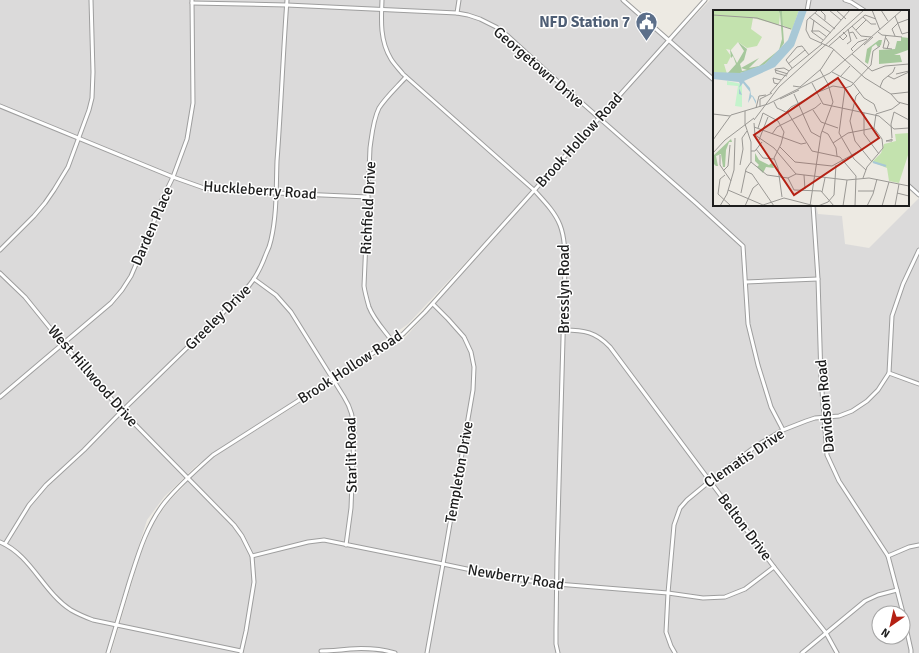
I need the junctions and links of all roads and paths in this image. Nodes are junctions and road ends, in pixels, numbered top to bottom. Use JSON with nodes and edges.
{"nodes":[{"id":1,"x":91,"y":0,"type":"edge"},
{"id":2,"x":287,"y":0,"type":"edge"},
{"id":3,"x":382,"y":0,"type":"edge"},
{"id":4,"x":459,"y":0,"type":"edge"},
{"id":5,"x":623,"y":0,"type":"edge"},
{"id":6,"x":704,"y":0,"type":"edge"},
{"id":7,"x":809,"y":0,"type":"edge"},
{"id":8,"x":845,"y":0,"type":"edge"},
{"id":9,"x":192,"y":2,"type":"edge"},
{"id":10,"x":287,"y":5,"type":"junction"},
{"id":11,"x":382,"y":9,"type":"junction"},
{"id":12,"x":807,"y":10,"type":"edge"},
{"id":13,"x":863,"y":10,"type":"edge"},
{"id":14,"x":457,"y":13,"type":"junction"},
{"id":15,"x":668,"y":41,"type":"junction"},
{"id":16,"x":406,"y":77,"type":"junction"},
{"id":17,"x":713,"y":79,"type":"edge"},
{"id":18,"x":0,"y":106,"type":"edge"},
{"id":19,"x":599,"y":118,"type":"junction"},
{"id":20,"x":78,"y":138,"type":"junction"},
{"id":21,"x":173,"y":177,"type":"junction"},
{"id":22,"x":909,"y":186,"type":"edge"},
{"id":23,"x":534,"y":190,"type":"junction"},
{"id":24,"x":277,"y":194,"type":"junction"},
{"id":25,"x":919,"y":195,"type":"edge"},
{"id":26,"x":368,"y":197,"type":"junction"},
{"id":27,"x":814,"y":206,"type":"edge"},
{"id":28,"x":0,"y":250,"type":"edge"},
{"id":29,"x":919,"y":250,"type":"edge"},
{"id":30,"x":0,"y":273,"type":"edge"},
{"id":31,"x":254,"y":279,"type":"junction"},
{"id":32,"x":818,"y":279,"type":"junction"},
{"id":33,"x":746,"y":282,"type":"junction"},
{"id":34,"x":433,"y":304,"type":"junction"},
{"id":35,"x":564,"y":330,"type":"junction"},
{"id":36,"x":392,"y":342,"type":"junction"},
{"id":37,"x":63,"y":344,"type":"junction"},
{"id":38,"x":889,"y":373,"type":"junction"},
{"id":39,"x":333,"y":379,"type":"junction"},
{"id":40,"x":919,"y":384,"type":"edge"},
{"id":41,"x":0,"y":396,"type":"edge"},
{"id":42,"x":122,"y":411,"type":"junction"},
{"id":43,"x":824,"y":418,"type":"junction"},
{"id":44,"x":783,"y":430,"type":"junction"},
{"id":45,"x":188,"y":479,"type":"junction"},
{"id":46,"x":710,"y":480,"type":"junction"},
{"id":47,"x":0,"y":542,"type":"edge"},
{"id":48,"x":5,"y":544,"type":"junction"},
{"id":49,"x":346,"y":545,"type":"junction"},
{"id":50,"x":919,"y":545,"type":"edge"},
{"id":51,"x":252,"y":556,"type":"junction"},
{"id":52,"x":888,"y":556,"type":"junction"},
{"id":53,"x":443,"y":564,"type":"junction"},
{"id":54,"x":774,"y":567,"type":"junction"},
{"id":55,"x":557,"y":584,"type":"junction"},
{"id":56,"x":898,"y":590,"type":"junction"},
{"id":57,"x":668,"y":593,"type":"junction"},
{"id":58,"x":901,"y":605,"type":"edge"},
{"id":59,"x":116,"y":625,"type":"junction"},
{"id":60,"x":826,"y":633,"type":"junction"},
{"id":61,"x":322,"y":651,"type":"dead end"},
{"id":62,"x":241,"y":652,"type":"edge"},
{"id":63,"x":108,"y":653,"type":"edge"},
{"id":64,"x":395,"y":653,"type":"edge"},
{"id":65,"x":427,"y":653,"type":"edge"},
{"id":66,"x":558,"y":653,"type":"edge"},
{"id":67,"x":675,"y":653,"type":"edge"},
{"id":68,"x":802,"y":653,"type":"edge"},
{"id":69,"x":837,"y":653,"type":"edge"}],
"edges":[{"from":1,"to":20,"type":"street"},
{"from":2,"to":10,"type":"street","name":"Greeley Drive"},
{"from":3,"to":11,"type":"street","name":"Bresslyn Road"},
{"from":4,"to":14,"type":"street"},
{"from":5,"to":15,"type":"street"},
{"from":6,"to":15,"type":"street","name":"Brook Hollow Road"},
{"from":7,"to":12,"type":"street"},
{"from":8,"to":13,"type":"street"},
{"from":9,"to":10,"type":"street","name":"Georgetown Drive"},
{"from":9,"to":21,"type":"street","name":"Darden Place"},
{"from":10,"to":11,"type":"street","name":"Georgetown Drive"},
{"from":10,"to":24,"type":"street","name":"Greeley Drive"},
{"from":11,"to":14,"type":"street","name":"Georgetown Drive"},
{"from":11,"to":16,"type":"street","name":"Bresslyn Road"},
{"from":14,"to":19,"type":"street","name":"Georgetown Drive"},
{"from":15,"to":17,"type":"street"},
{"from":15,"to":19,"type":"street","name":"Brook Hollow Road"},
{"from":16,"to":23,"type":"street","name":"Bresslyn Road"},
{"from":16,"to":26,"type":"street","name":"Richfield Drive"},
{"from":18,"to":20,"type":"street","name":"Huckleberry Road"},
{"from":19,"to":23,"type":"street","name":"Brook Hollow Road"},
{"from":19,"to":33,"type":"street","name":"Georgetown Drive"},
{"from":20,"to":21,"type":"street","name":"Huckleberry Road"},
{"from":20,"to":28,"type":"street"},
{"from":21,"to":24,"type":"street","name":"Huckleberry Road"},
{"from":21,"to":37,"type":"street","name":"Darden Place"},
{"from":22,"to":25,"type":"street"},
{"from":23,"to":34,"type":"street","name":"Brook Hollow Road"},
{"from":23,"to":35,"type":"street","name":"Bresslyn Road"},
{"from":24,"to":26,"type":"street","name":"Huckleberry Road"},
{"from":24,"to":31,"type":"street","name":"Greeley Drive"},
{"from":26,"to":36,"type":"street","name":"Richfield Drive"},
{"from":27,"to":32,"type":"street","name":"Davidson Road"},
{"from":29,"to":38,"type":"street","name":"Clematis Drive"},
{"from":30,"to":37,"type":"street","name":"West Hillwood Drive"},
{"from":31,"to":39,"type":"street","name":"Starlit Road"},
{"from":31,"to":42,"type":"street","name":"Greeley Drive"},
{"from":32,"to":33,"type":"street"},
{"from":32,"to":43,"type":"street","name":"Davidson Road"},
{"from":33,"to":44,"type":"street","name":"Georgetown Drive"},
{"from":34,"to":36,"type":"street","name":"Brook Hollow Road"},
{"from":34,"to":53,"type":"street","name":"Templeton Drive"},
{"from":35,"to":46,"type":"street","name":"Belton Drive"},
{"from":35,"to":55,"type":"street","name":"Bresslyn Road"},
{"from":36,"to":39,"type":"street","name":"Brook Hollow Road"},
{"from":37,"to":41,"type":"street","name":"Darden Place"},
{"from":37,"to":42,"type":"street","name":"West Hillwood Drive"},
{"from":38,"to":40,"type":"street"},
{"from":38,"to":43,"type":"street","name":"Clematis Drive"},
{"from":39,"to":45,"type":"street","name":"Brook Hollow Road"},
{"from":39,"to":49,"type":"street","name":"Starlit Road"},
{"from":42,"to":45,"type":"street","name":"West Hillwood Drive"},
{"from":42,"to":48,"type":"street","name":"Greeley Drive"},
{"from":43,"to":44,"type":"street","name":"Clematis Drive"},
{"from":43,"to":52,"type":"street","name":"Davidson Road"},
{"from":44,"to":46,"type":"street","name":"Clematis Drive"},
{"from":45,"to":51,"type":"street","name":"West Hillwood Drive"},
{"from":45,"to":59,"type":"street","name":"Brook Hollow Road"},
{"from":46,"to":54,"type":"street","name":"Belton Drive"},
{"from":46,"to":57,"type":"street","name":"Clematis Drive"},
{"from":47,"to":48,"type":"street"},
{"from":48,"to":59,"type":"street"},
{"from":49,"to":51,"type":"street","name":"Newberry Road"},
{"from":49,"to":53,"type":"street","name":"Newberry Road"},
{"from":50,"to":52,"type":"street"},
{"from":51,"to":62,"type":"street"},
{"from":52,"to":56,"type":"street","name":"Davidson Road"},
{"from":53,"to":55,"type":"street","name":"Newberry Road"},
{"from":53,"to":65,"type":"street","name":"Templeton Drive"},
{"from":54,"to":57,"type":"street","name":"Newberry Road"},
{"from":54,"to":60,"type":"street","name":"Belton Drive"},
{"from":55,"to":57,"type":"street","name":"Newberry Road"},
{"from":55,"to":66,"type":"street","name":"Bresslyn Road"},
{"from":56,"to":58,"type":"street","name":"Davidson Road"},
{"from":56,"to":60,"type":"street"},
{"from":57,"to":67,"type":"street","name":"Clematis Drive"},
{"from":59,"to":62,"type":"street"},
{"from":59,"to":63,"type":"street","name":"Brook Hollow Road"},
{"from":60,"to":68,"type":"street"},
{"from":60,"to":69,"type":"street","name":"Belton Drive"},
{"from":61,"to":64,"type":"street"}]}
